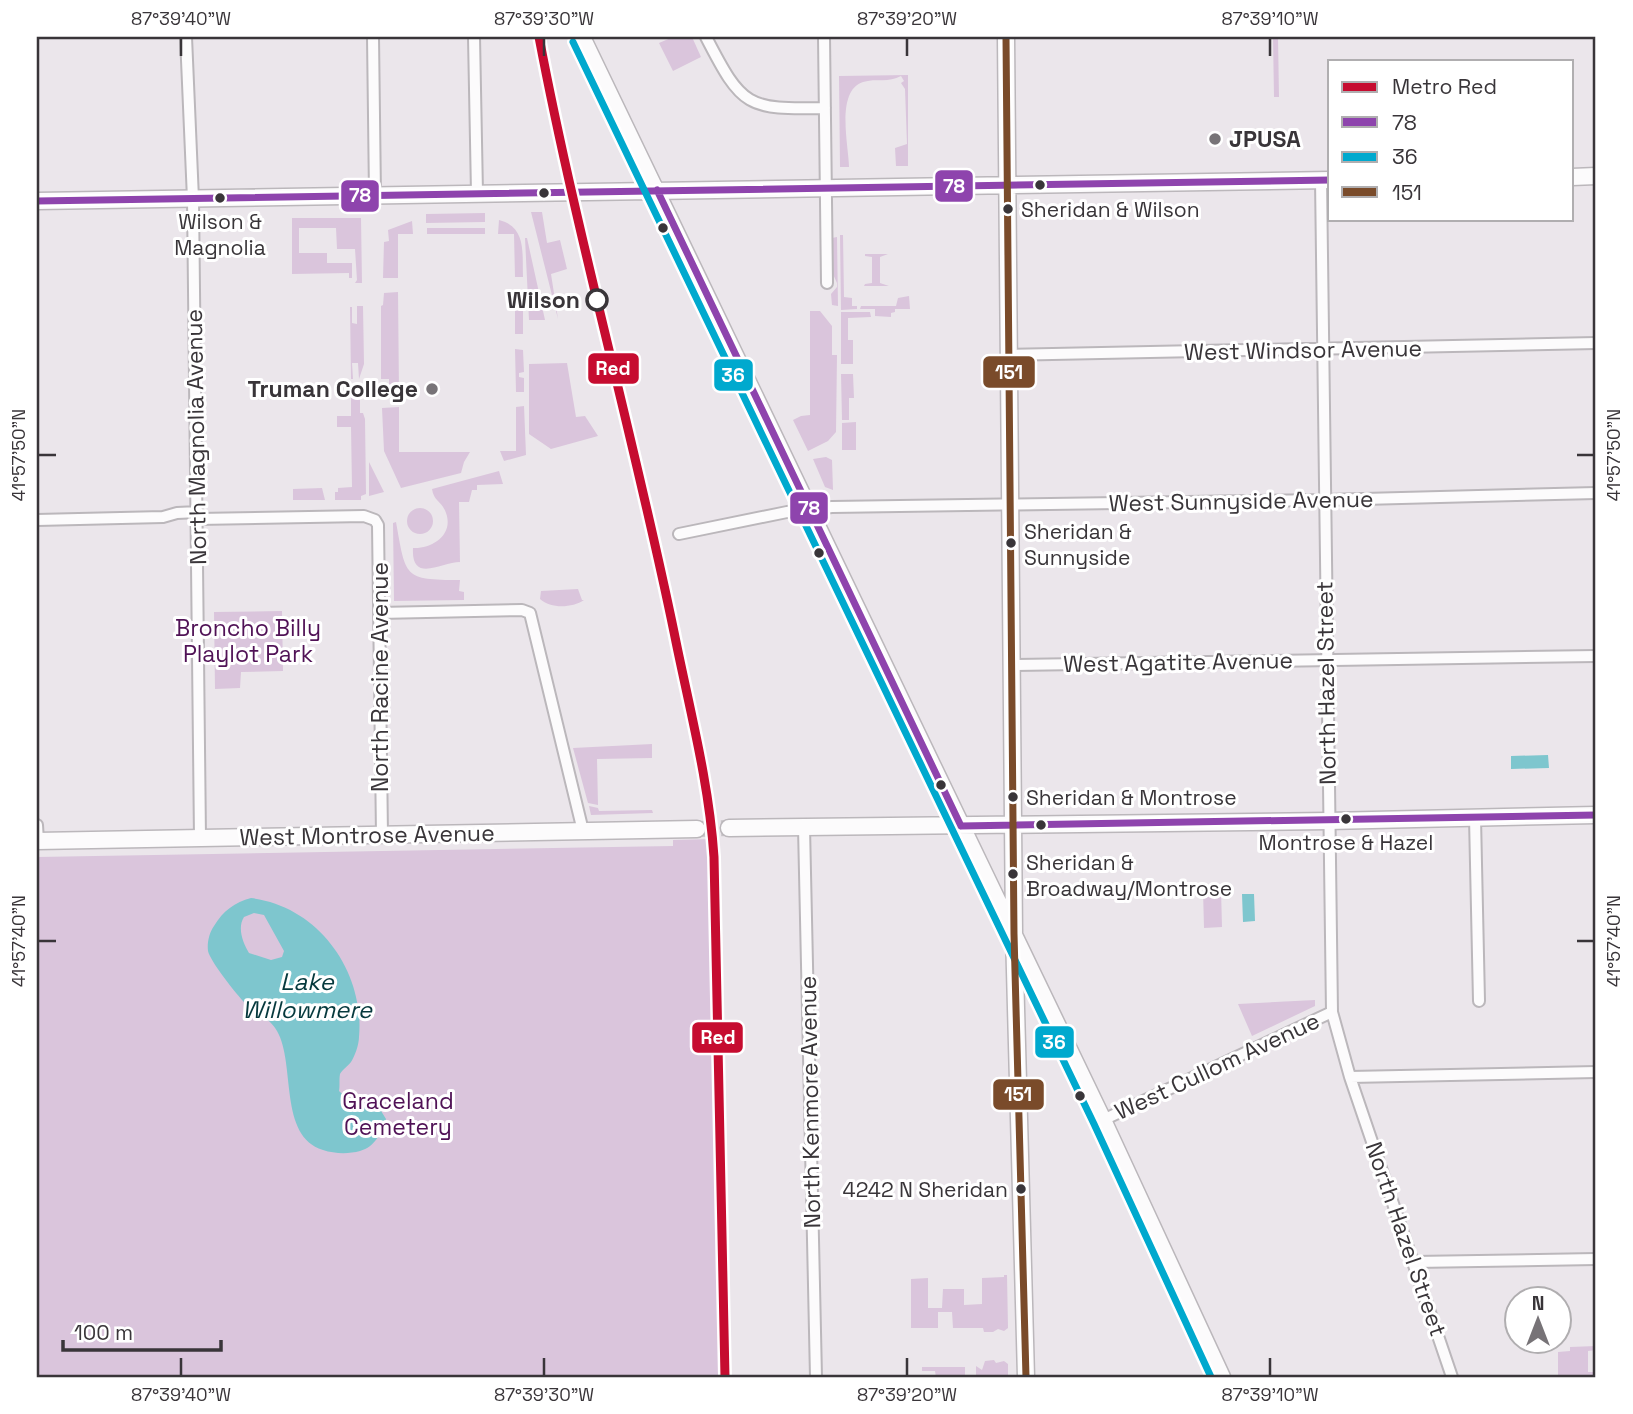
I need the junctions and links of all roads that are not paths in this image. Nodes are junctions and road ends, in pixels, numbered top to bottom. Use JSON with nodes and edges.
{"nodes":[{"id":1,"x":186,"y":37,"type":"edge"},
{"id":2,"x":373,"y":37,"type":"edge"},
{"id":3,"x":474,"y":37,"type":"edge"},
{"id":4,"x":582,"y":37,"type":"edge"},
{"id":5,"x":706,"y":37,"type":"edge"},
{"id":6,"x":824,"y":37,"type":"edge"},
{"id":7,"x":1006,"y":37,"type":"edge"},
{"id":8,"x":825,"y":108,"type":"junction"},
{"id":9,"x":1596,"y":176,"type":"edge"},
{"id":10,"x":1574,"y":177,"type":"edge"},
{"id":11,"x":1325,"y":180,"type":"edge"},
{"id":12,"x":1007,"y":185,"type":"junction"},
{"id":13,"x":826,"y":188,"type":"junction"},
{"id":14,"x":657,"y":190,"type":"junction"},
{"id":15,"x":477,"y":193,"type":"junction"},
{"id":16,"x":375,"y":195,"type":"junction"},
{"id":17,"x":193,"y":199,"type":"junction"},
{"id":18,"x":37,"y":201,"type":"edge"},
{"id":19,"x":827,"y":283,"type":"dead end"},
{"id":20,"x":1596,"y":343,"type":"edge"},
{"id":21,"x":1323,"y":350,"type":"junction"},
{"id":22,"x":1009,"y":355,"type":"junction"},
{"id":23,"x":1596,"y":493,"type":"edge"},
{"id":24,"x":1325,"y":500,"type":"junction"},
{"id":25,"x":1010,"y":505,"type":"junction"},
{"id":26,"x":810,"y":509,"type":"junction"},
{"id":27,"x":198,"y":516,"type":"junction"},
{"id":28,"x":37,"y":520,"type":"edge"},
{"id":29,"x":679,"y":534,"type":"dead end"},
{"id":30,"x":379,"y":613,"type":"junction"},
{"id":31,"x":1596,"y":656,"type":"edge"},
{"id":32,"x":1326,"y":659,"type":"junction"},
{"id":33,"x":1012,"y":665,"type":"junction"},
{"id":34,"x":1596,"y":815,"type":"edge"},
{"id":35,"x":1475,"y":818,"type":"junction"},
{"id":36,"x":1328,"y":821,"type":"junction"},
{"id":37,"x":1013,"y":825,"type":"junction"},
{"id":38,"x":961,"y":826,"type":"junction"},
{"id":39,"x":804,"y":827,"type":"junction"},
{"id":40,"x":729,"y":828,"type":"tunnel mouth"},
{"id":41,"x":697,"y":829,"type":"tunnel mouth"},
{"id":42,"x":583,"y":831,"type":"junction"},
{"id":43,"x":37,"y":835,"type":"edge"},
{"id":44,"x":382,"y":835,"type":"junction"},
{"id":45,"x":200,"y":838,"type":"junction"},
{"id":46,"x":1014,"y":934,"type":"junction"},
{"id":47,"x":1479,"y":1001,"type":"dead end"},
{"id":48,"x":1332,"y":1012,"type":"junction"},
{"id":49,"x":1596,"y":1072,"type":"edge"},
{"id":50,"x":1350,"y":1077,"type":"junction"},
{"id":51,"x":1103,"y":1120,"type":"junction"},
{"id":52,"x":1596,"y":1259,"type":"edge"},
{"id":53,"x":1415,"y":1262,"type":"junction"},
{"id":54,"x":816,"y":1377,"type":"edge"},
{"id":55,"x":1026,"y":1377,"type":"edge"},
{"id":56,"x":1222,"y":1377,"type":"edge"},
{"id":57,"x":1452,"y":1377,"type":"edge"}],
"edges":[{"from":1,"to":17,"type":"street","name":"North Magnolia Avenue"},
{"from":2,"to":16,"type":"street"},
{"from":3,"to":15,"type":"street"},
{"from":4,"to":14,"type":"main road"},
{"from":5,"to":8,"type":"street"},
{"from":6,"to":8,"type":"street"},
{"from":7,"to":12,"type":"main road"},
{"from":8,"to":13,"type":"street"},
{"from":9,"to":10,"type":"main road"},
{"from":11,"to":12,"type":"main road"},
{"from":11,"to":21,"type":"street","name":"North Hazel Street"},
{"from":12,"to":13,"type":"main road"},
{"from":12,"to":22,"type":"main road"},
{"from":13,"to":14,"type":"main road"},
{"from":13,"to":19,"type":"street"},
{"from":14,"to":15,"type":"main road"},
{"from":14,"to":26,"type":"main road"},
{"from":15,"to":16,"type":"main road"},
{"from":16,"to":17,"type":"main road"},
{"from":17,"to":18,"type":"main road"},
{"from":17,"to":27,"type":"street","name":"North Magnolia Avenue"},
{"from":20,"to":21,"type":"street","name":"West Windsor Avenue"},
{"from":21,"to":22,"type":"street","name":"West Windsor Avenue"},
{"from":21,"to":24,"type":"street","name":"North Hazel Street"},
{"from":22,"to":25,"type":"main road"},
{"from":23,"to":24,"type":"street","name":"West Sunnyside Avenue"},
{"from":24,"to":25,"type":"street","name":"West Sunnyside Avenue"},
{"from":24,"to":32,"type":"street","name":"North Hazel Street"},
{"from":25,"to":26,"type":"street","name":"West Sunnyside Avenue"},
{"from":25,"to":33,"type":"main road"},
{"from":26,"to":29,"type":"street","name":"West Sunnyside Avenue"},
{"from":26,"to":38,"type":"main road"},
{"from":27,"to":28,"type":"street"},
{"from":27,"to":30,"type":"street","name":"North Racine Avenue"},
{"from":27,"to":45,"type":"street","name":"North Magnolia Avenue"},
{"from":30,"to":42,"type":"street"},
{"from":30,"to":44,"type":"street","name":"North Racine Avenue"},
{"from":31,"to":32,"type":"street","name":"West Agatite Avenue"},
{"from":32,"to":33,"type":"street","name":"West Agatite Avenue"},
{"from":32,"to":36,"type":"street","name":"North Hazel Street"},
{"from":33,"to":37,"type":"main road"},
{"from":34,"to":35,"type":"main road"},
{"from":35,"to":36,"type":"main road"},
{"from":35,"to":47,"type":"street"},
{"from":36,"to":37,"type":"main road"},
{"from":36,"to":48,"type":"street","name":"North Hazel Street"},
{"from":37,"to":38,"type":"main road"},
{"from":37,"to":46,"type":"main road"},
{"from":38,"to":39,"type":"main road"},
{"from":38,"to":46,"type":"main road"},
{"from":39,"to":40,"type":"main road"},
{"from":39,"to":54,"type":"street","name":"North Kenmore Avenue"},
{"from":41,"to":42,"type":"main road","name":"West Montrose Avenue"},
{"from":42,"to":44,"type":"main road","name":"West Montrose Avenue"},
{"from":43,"to":45,"type":"main road","name":"West Montrose Avenue"},
{"from":44,"to":45,"type":"main road","name":"West Montrose Avenue"},
{"from":46,"to":51,"type":"main road"},
{"from":46,"to":55,"type":"main road"},
{"from":48,"to":50,"type":"street","name":"North Hazel Street"},
{"from":48,"to":51,"type":"street","name":"West Cullom Avenue"},
{"from":49,"to":50,"type":"street"},
{"from":50,"to":53,"type":"street","name":"North Hazel Street"},
{"from":51,"to":56,"type":"main road"},
{"from":52,"to":53,"type":"street"},
{"from":53,"to":57,"type":"street","name":"North Hazel Street"}]}
